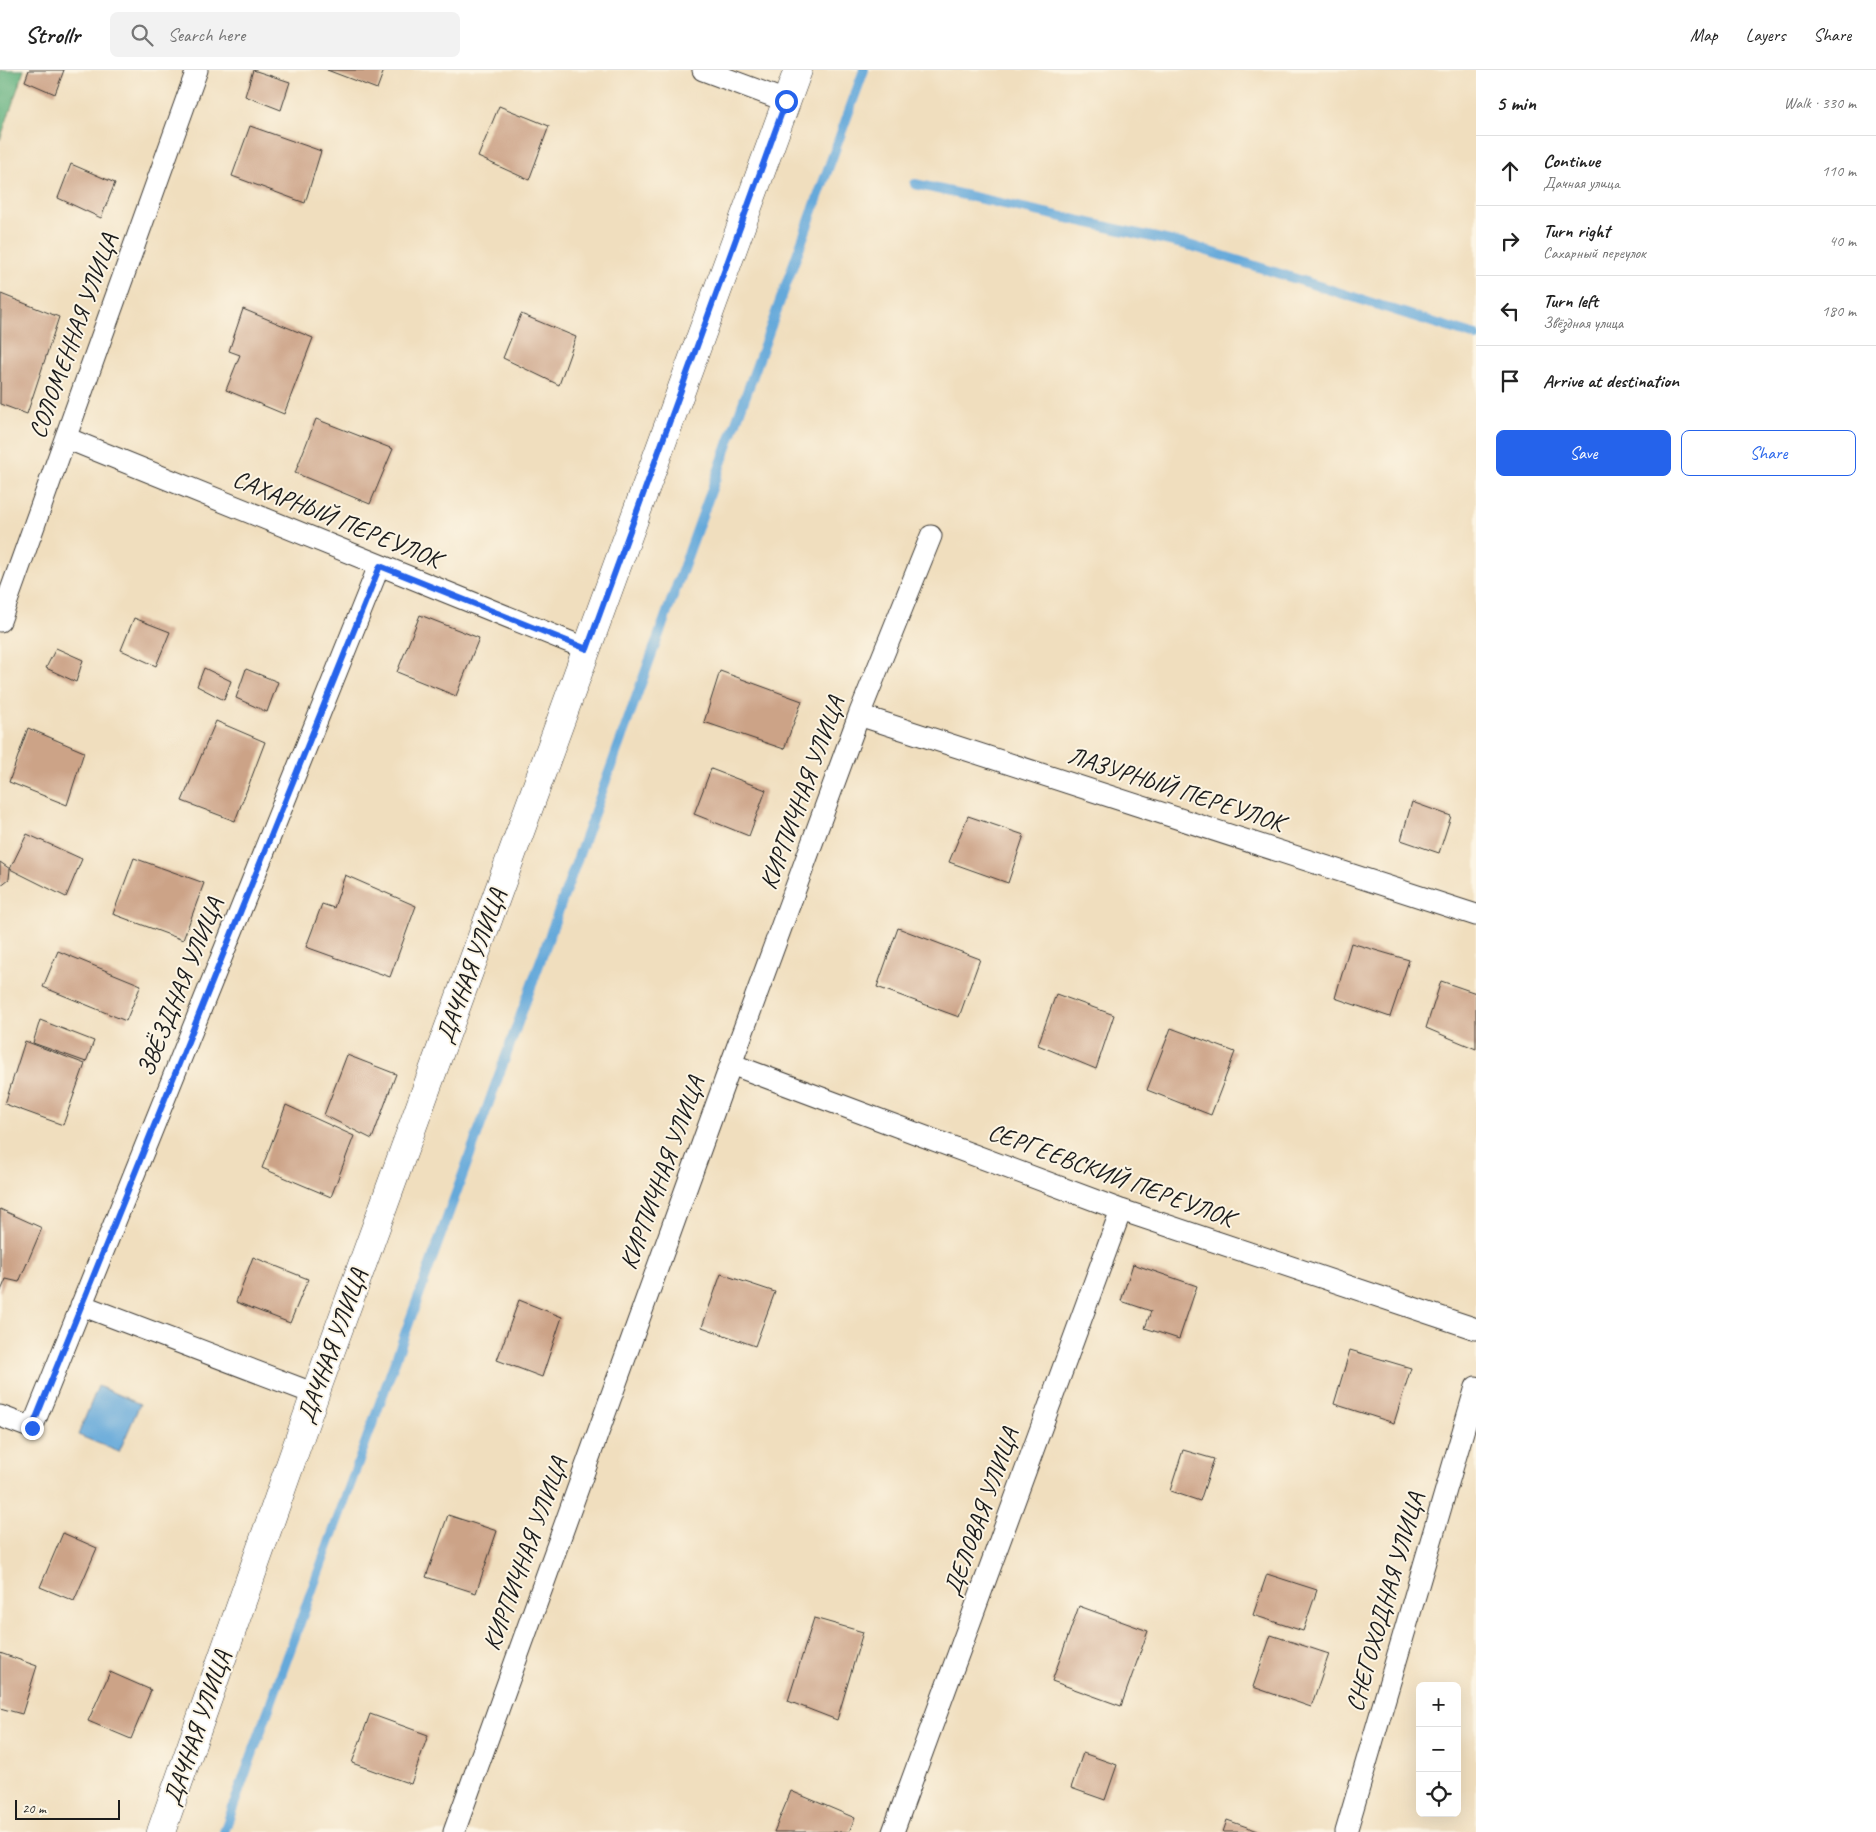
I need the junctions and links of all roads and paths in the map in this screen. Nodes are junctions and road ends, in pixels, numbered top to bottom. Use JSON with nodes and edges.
{"nodes":[{"id":1,"x":197,"y":70,"type":"edge"},
{"id":2,"x":703,"y":70,"type":"edge"},
{"id":3,"x":798,"y":70,"type":"edge"},
{"id":4,"x":786,"y":101,"type":"junction"},
{"id":5,"x":66,"y":438,"type":"junction"},
{"id":6,"x":931,"y":536,"type":"dead end"},
{"id":7,"x":380,"y":566,"type":"junction"},
{"id":8,"x":0,"y":621,"type":"edge"},
{"id":9,"x":587,"y":649,"type":"junction"},
{"id":10,"x":859,"y":715,"type":"junction"},
{"id":11,"x":1476,"y":915,"type":"edge"},
{"id":12,"x":731,"y":1064,"type":"junction"},
{"id":13,"x":1121,"y":1210,"type":"junction"},
{"id":14,"x":80,"y":1305,"type":"junction"},
{"id":15,"x":1476,"y":1329,"type":"edge"},
{"id":16,"x":1476,"y":1387,"type":"edge"},
{"id":17,"x":315,"y":1394,"type":"junction"},
{"id":18,"x":0,"y":1416,"type":"edge"},
{"id":19,"x":160,"y":1832,"type":"edge"},
{"id":20,"x":454,"y":1832,"type":"edge"},
{"id":21,"x":893,"y":1832,"type":"edge"},
{"id":22,"x":1346,"y":1832,"type":"edge"}],
"edges":[{"from":1,"to":5,"type":"lane","name":"СОЛОМЕННАЯ УЛИЦА"},
{"from":2,"to":4,"type":"lane"},
{"from":3,"to":4,"type":"street","name":"ДАЧНАЯ УЛИЦА"},
{"from":4,"to":9,"type":"street","name":"ДАЧНАЯ УЛИЦА"},
{"from":5,"to":7,"type":"lane","name":"САХАРНЫЙ ПЕРЕУЛОК"},
{"from":5,"to":8,"type":"lane","name":"СОЛОМЕННАЯ УЛИЦА"},
{"from":6,"to":10,"type":"lane","name":"КИРПИЧНАЯ УЛИЦА"},
{"from":7,"to":9,"type":"lane","name":"САХАРНЫЙ ПЕРЕУЛОК"},
{"from":7,"to":14,"type":"lane","name":"ЗВЁЗДНАЯ УЛИЦА"},
{"from":9,"to":17,"type":"street","name":"ДАЧНАЯ УЛИЦА"},
{"from":10,"to":11,"type":"lane","name":"ЛАЗУРНЫЙ ПЕРЕУЛОК"},
{"from":10,"to":12,"type":"lane","name":"КИРПИЧНАЯ УЛИЦА"},
{"from":12,"to":13,"type":"lane","name":"СЕРГЕЕВСКИЙ ПЕРЕУЛОК"},
{"from":12,"to":20,"type":"lane","name":"КИРПИЧНАЯ УЛИЦА"},
{"from":13,"to":15,"type":"lane","name":"СЕРГЕЕВСКИЙ ПЕРЕУЛОК"},
{"from":13,"to":21,"type":"lane","name":"ДЕЛОВАЯ УЛИЦА"},
{"from":14,"to":17,"type":"lane"},
{"from":14,"to":18,"type":"lane","name":"ЗВЁЗДНАЯ УЛИЦА"},
{"from":16,"to":22,"type":"lane","name":"СНЕГОХОДНАЯ УЛИЦА"},
{"from":17,"to":19,"type":"street","name":"ДАЧНАЯ УЛИЦА"}]}
